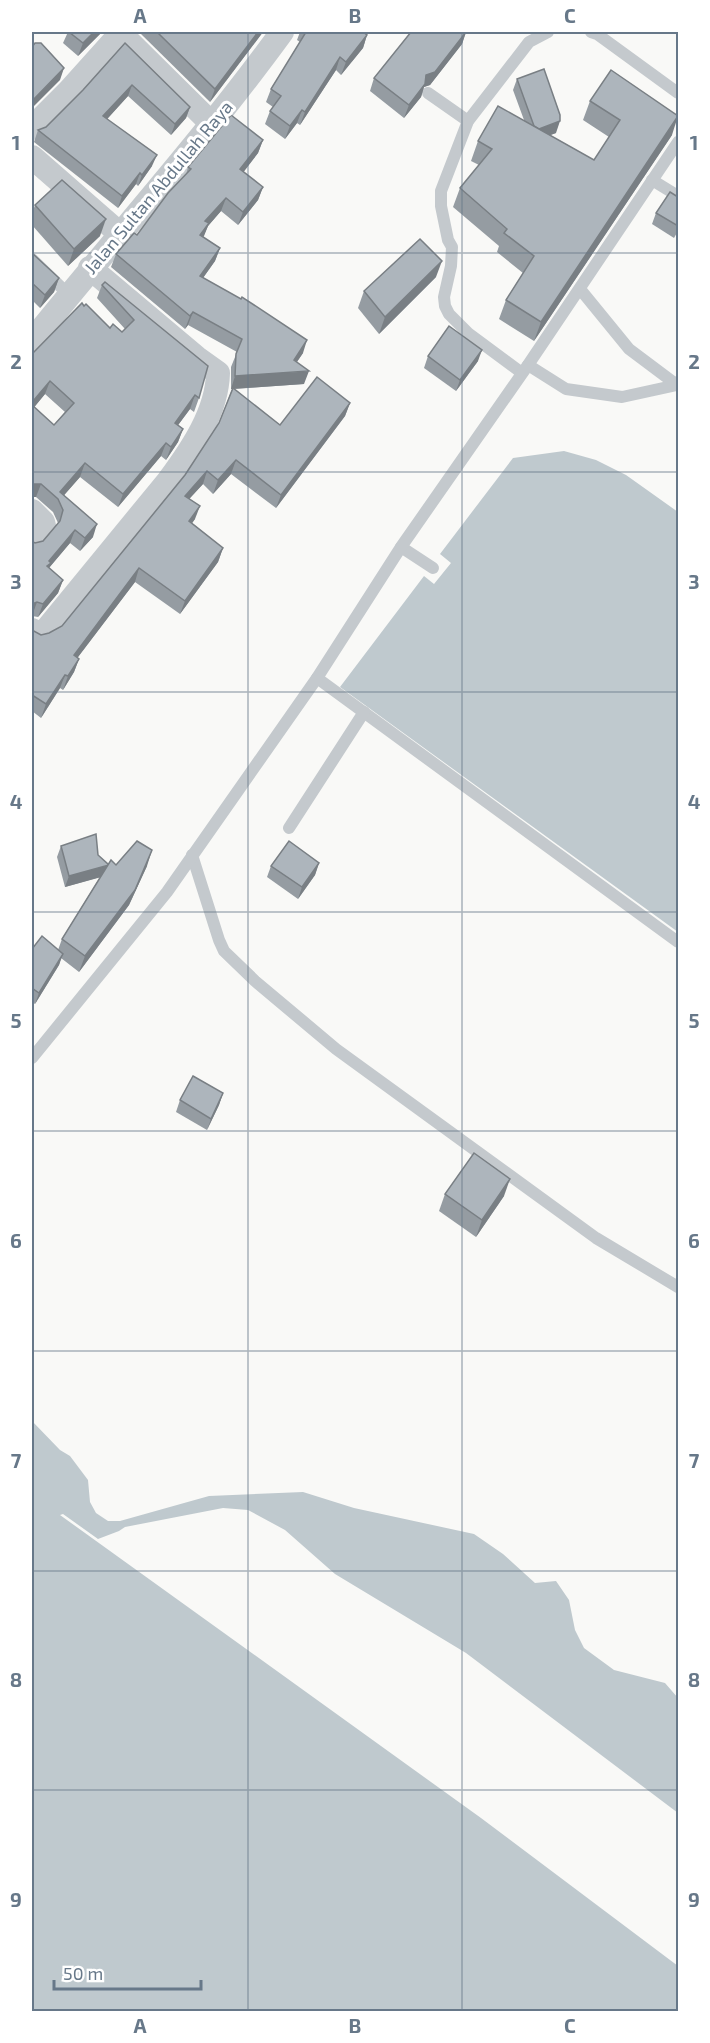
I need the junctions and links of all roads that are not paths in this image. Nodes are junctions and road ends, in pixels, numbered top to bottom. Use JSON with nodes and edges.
{"nodes":[{"id":1,"x":282,"y":32,"type":"edge"},
{"id":2,"x":548,"y":32,"type":"edge"},
{"id":3,"x":591,"y":32,"type":"edge"},
{"id":4,"x":114,"y":34,"type":"edge"},
{"id":5,"x":428,"y":93,"type":"edge"},
{"id":6,"x":678,"y":93,"type":"edge"},
{"id":7,"x":468,"y":121,"type":"junction"},
{"id":8,"x":212,"y":124,"type":"junction"},
{"id":9,"x":32,"y":128,"type":"edge"},
{"id":10,"x":678,"y":142,"type":"edge"},
{"id":11,"x":32,"y":157,"type":"edge"},
{"id":12,"x":652,"y":180,"type":"junction"},
{"id":13,"x":678,"y":196,"type":"edge"},
{"id":14,"x":119,"y":233,"type":"junction"},
{"id":15,"x":32,"y":259,"type":"edge"},
{"id":16,"x":90,"y":268,"type":"junction"},
{"id":17,"x":580,"y":289,"type":"junction"},
{"id":18,"x":69,"y":295,"type":"junction"},
{"id":19,"x":32,"y":341,"type":"edge"},
{"id":20,"x":525,"y":369,"type":"junction"},
{"id":21,"x":678,"y":384,"type":"edge"},
{"id":22,"x":32,"y":511,"type":"edge"},
{"id":23,"x":32,"y":542,"type":"edge"},
{"id":24,"x":401,"y":547,"type":"junction"},
{"id":25,"x":433,"y":568,"type":"dead end"},
{"id":26,"x":32,"y":630,"type":"edge"},
{"id":27,"x":317,"y":678,"type":"junction"},
{"id":28,"x":364,"y":712,"type":"junction"},
{"id":29,"x":289,"y":828,"type":"dead end"},
{"id":30,"x":192,"y":855,"type":"junction"},
{"id":31,"x":678,"y":942,"type":"edge"},
{"id":32,"x":32,"y":1058,"type":"edge"},
{"id":33,"x":678,"y":1287,"type":"edge"}],
"edges":[{"from":1,"to":8,"type":"street","name":"Jalan Sultan Abdullah Raya"},
{"from":2,"to":7,"type":"lane"},
{"from":3,"to":6,"type":"lane"},
{"from":4,"to":8,"type":"street"},
{"from":4,"to":9,"type":"street"},
{"from":5,"to":7,"type":"lane"},
{"from":7,"to":20,"type":"lane"},
{"from":8,"to":14,"type":"street","name":"Jalan Sultan Abdullah Raya"},
{"from":10,"to":12,"type":"lane"},
{"from":11,"to":14,"type":"street"},
{"from":12,"to":13,"type":"lane"},
{"from":12,"to":17,"type":"lane"},
{"from":14,"to":16,"type":"street","name":"Jalan Sultan Abdullah Raya"},
{"from":15,"to":18,"type":"lane"},
{"from":16,"to":18,"type":"street","name":"Jalan Sultan Abdullah Raya"},
{"from":16,"to":26,"type":"street"},
{"from":17,"to":20,"type":"lane"},
{"from":17,"to":21,"type":"lane"},
{"from":18,"to":19,"type":"street","name":"Jalan Sultan Abdullah Raya"},
{"from":20,"to":21,"type":"lane"},
{"from":20,"to":24,"type":"lane"},
{"from":22,"to":23,"type":"street"},
{"from":24,"to":25,"type":"lane"},
{"from":24,"to":27,"type":"lane"},
{"from":27,"to":28,"type":"lane"},
{"from":27,"to":30,"type":"lane"},
{"from":28,"to":29,"type":"lane"},
{"from":28,"to":31,"type":"lane"},
{"from":30,"to":32,"type":"lane"},
{"from":30,"to":33,"type":"lane"}]}
